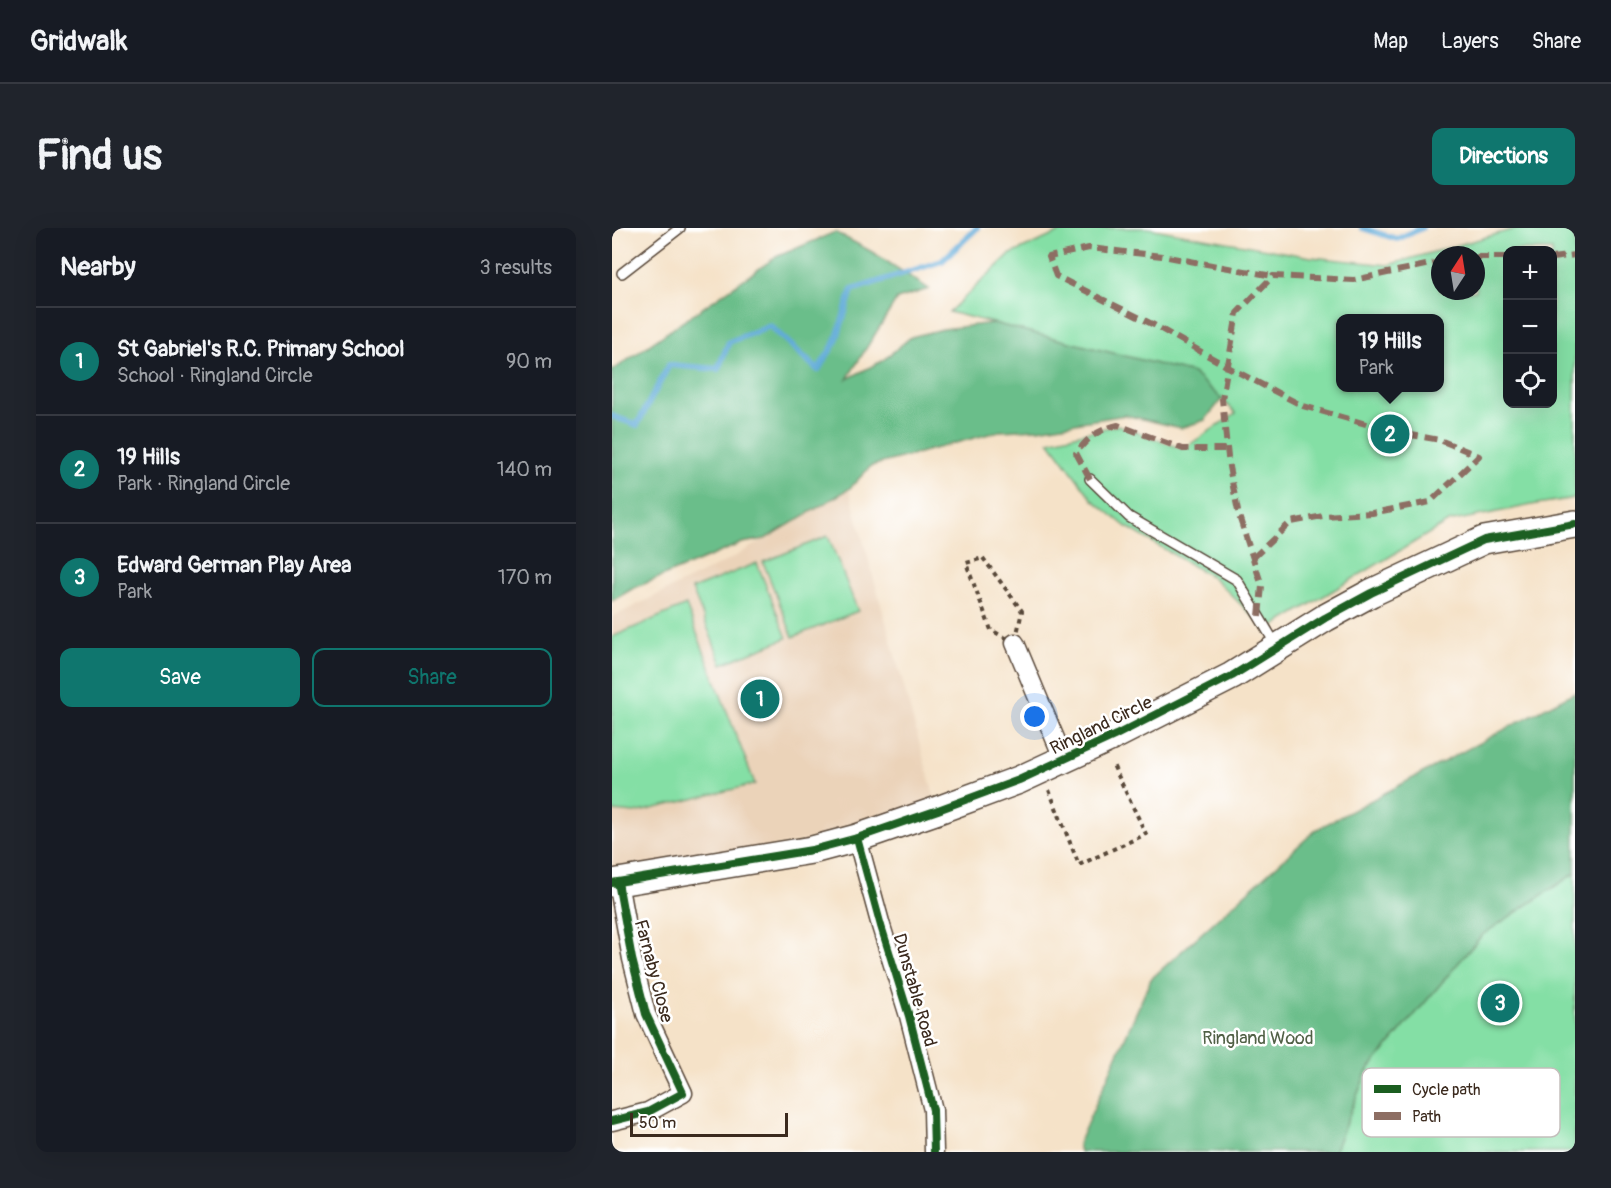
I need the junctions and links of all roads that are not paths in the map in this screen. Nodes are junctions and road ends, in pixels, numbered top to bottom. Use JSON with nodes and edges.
{"nodes":[{"id":1,"x":680,"y":228,"type":"edge"},
{"id":2,"x":622,"y":273,"type":"dead end"},
{"id":3,"x":1090,"y":479,"type":"dead end"},
{"id":4,"x":1575,"y":524,"type":"edge"},
{"id":5,"x":1015,"y":643,"type":"road end"},
{"id":6,"x":1277,"y":648,"type":"junction"},
{"id":7,"x":1052,"y":765,"type":"junction"},
{"id":8,"x":857,"y":838,"type":"junction"},
{"id":9,"x":615,"y":883,"type":"edge"},
{"id":10,"x":612,"y":1121,"type":"edge"},
{"id":11,"x":934,"y":1152,"type":"edge"}],
"edges":[{"from":1,"to":2,"type":"lane"},
{"from":3,"to":6,"type":"lane"},
{"from":4,"to":6,"type":"street","name":"Ringland Circle"},
{"from":5,"to":7,"type":"street"},
{"from":6,"to":7,"type":"street","name":"Ringland Circle"},
{"from":7,"to":8,"type":"street","name":"Ringland Circle"},
{"from":8,"to":9,"type":"street","name":"Ringland Circle"},
{"from":8,"to":11,"type":"street","name":"Dunstable Road"},
{"from":9,"to":10,"type":"street","name":"Farnaby Close"}]}
